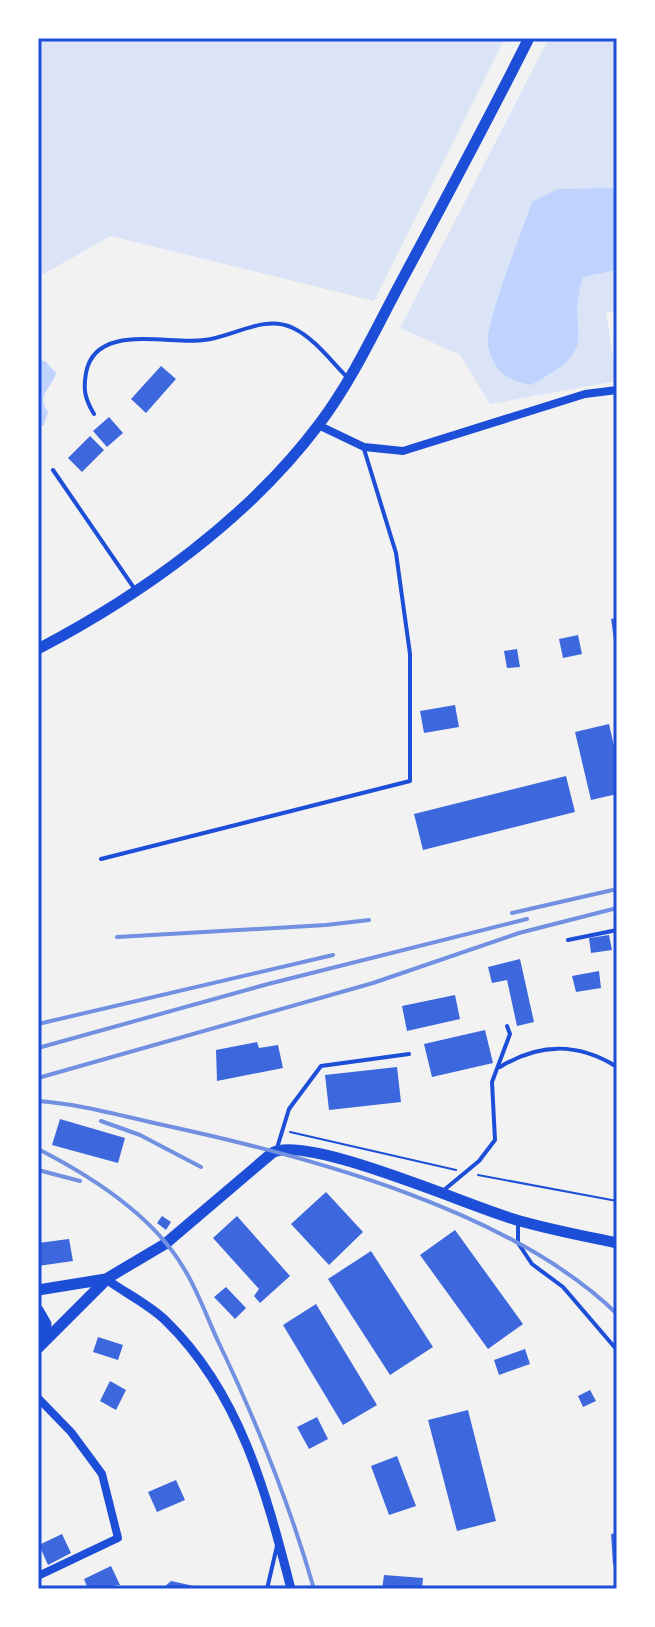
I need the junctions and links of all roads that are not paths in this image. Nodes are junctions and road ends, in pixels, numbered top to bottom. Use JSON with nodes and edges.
{"nodes":[{"id":1,"x":529,"y":38,"type":"edge"},
{"id":2,"x":348,"y":379,"type":"junction"},
{"id":3,"x":617,"y":390,"type":"edge"},
{"id":4,"x":94,"y":414,"type":"dead end"},
{"id":5,"x":318,"y":425,"type":"junction"},
{"id":6,"x":364,"y":447,"type":"junction"},
{"id":7,"x":53,"y":470,"type":"dead end"},
{"id":8,"x":136,"y":590,"type":"junction"},
{"id":9,"x":38,"y":649,"type":"edge"},
{"id":10,"x":101,"y":859,"type":"dead end"},
{"id":11,"x":617,"y":930,"type":"edge"},
{"id":12,"x":568,"y":940,"type":"dead end"},
{"id":13,"x":507,"y":1026,"type":"dead end"},
{"id":14,"x":409,"y":1054,"type":"dead end"},
{"id":15,"x":617,"y":1067,"type":"edge"},
{"id":16,"x":498,"y":1068,"type":"junction"},
{"id":17,"x":274,"y":1152,"type":"junction"},
{"id":18,"x":439,"y":1194,"type":"junction"},
{"id":19,"x":518,"y":1221,"type":"junction"},
{"id":20,"x":617,"y":1243,"type":"edge"},
{"id":21,"x":106,"y":1279,"type":"junction"},
{"id":22,"x":38,"y":1290,"type":"edge"},
{"id":23,"x":38,"y":1310,"type":"edge"},
{"id":24,"x":42,"y":1344,"type":"edge"},
{"id":25,"x":617,"y":1350,"type":"edge"},
{"id":26,"x":38,"y":1398,"type":"edge"},
{"id":27,"x":278,"y":1540,"type":"junction"},
{"id":28,"x":38,"y":1576,"type":"edge"},
{"id":29,"x":267,"y":1589,"type":"edge"},
{"id":30,"x":291,"y":1589,"type":"edge"}],
"edges":[{"from":1,"to":2,"type":"main road"},
{"from":2,"to":4,"type":"lane"},
{"from":2,"to":5,"type":"main road"},
{"from":3,"to":6,"type":"street"},
{"from":5,"to":6,"type":"street"},
{"from":5,"to":8,"type":"main road"},
{"from":6,"to":10,"type":"lane"},
{"from":7,"to":8,"type":"lane"},
{"from":8,"to":9,"type":"main road"},
{"from":11,"to":12,"type":"lane"},
{"from":13,"to":16,"type":"lane"},
{"from":14,"to":17,"type":"lane"},
{"from":15,"to":16,"type":"lane"},
{"from":16,"to":18,"type":"lane"},
{"from":17,"to":18,"type":"main road"},
{"from":17,"to":21,"type":"main road"},
{"from":18,"to":19,"type":"main road"},
{"from":19,"to":20,"type":"main road"},
{"from":19,"to":25,"type":"lane"},
{"from":21,"to":22,"type":"main road"},
{"from":21,"to":24,"type":"main road"},
{"from":21,"to":27,"type":"street"},
{"from":23,"to":24,"type":"main road"},
{"from":26,"to":28,"type":"street"},
{"from":27,"to":29,"type":"lane"},
{"from":27,"to":30,"type":"street"}]}
